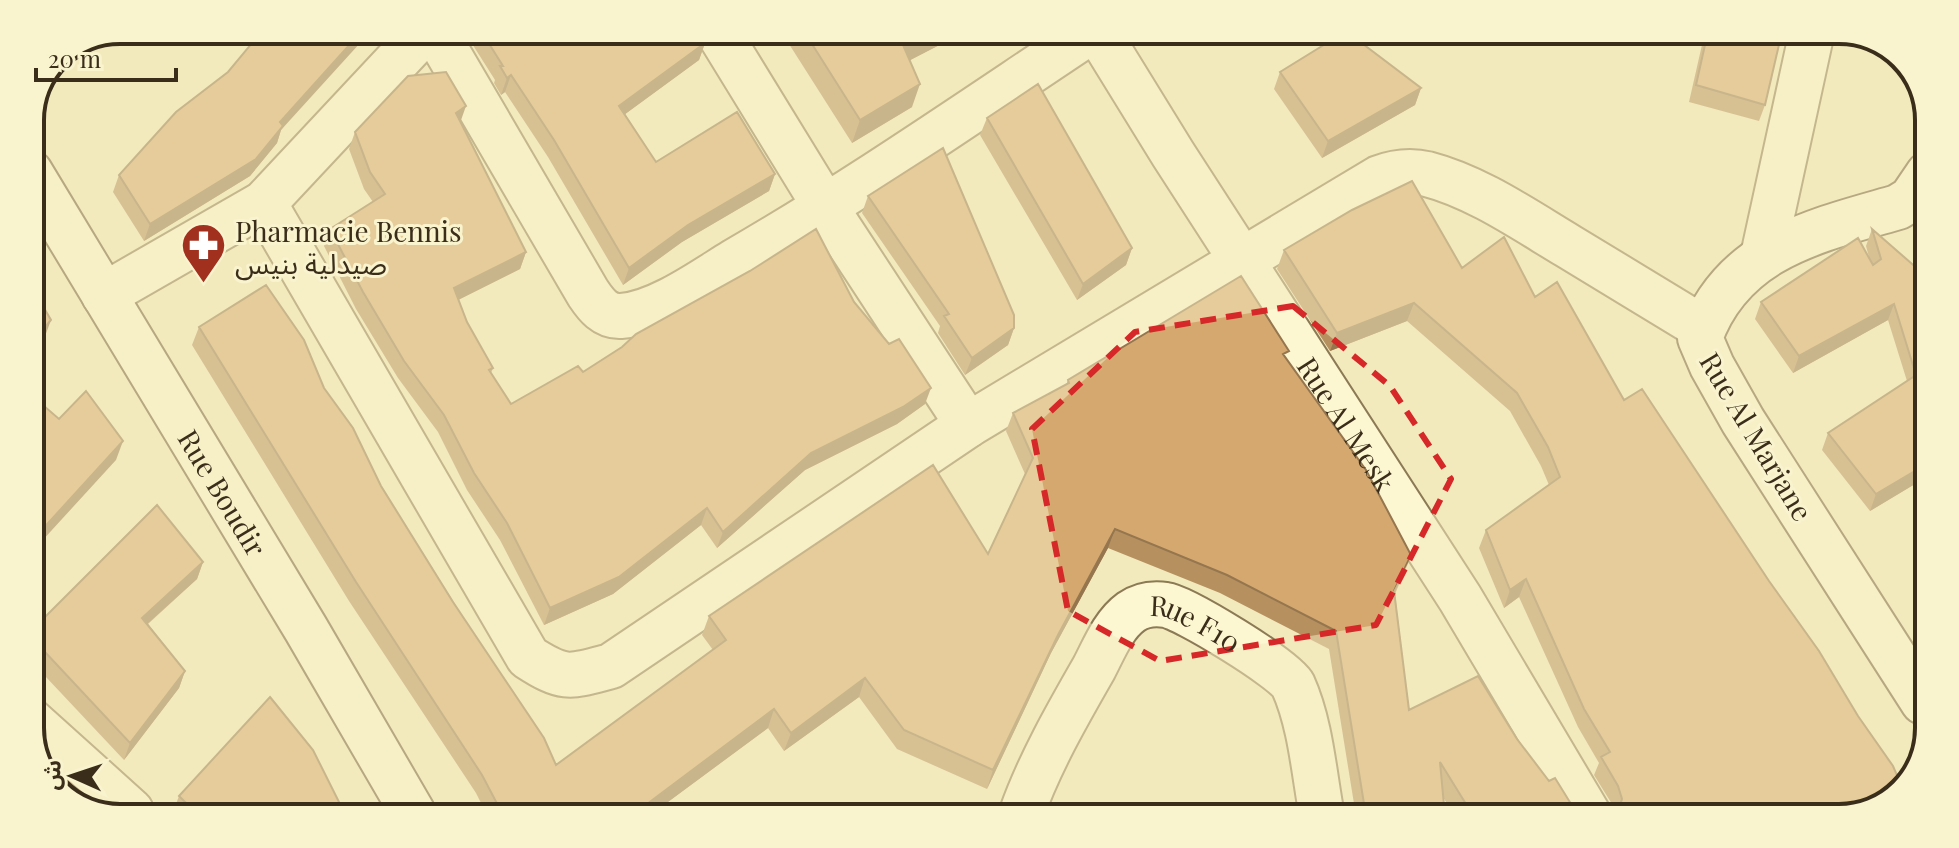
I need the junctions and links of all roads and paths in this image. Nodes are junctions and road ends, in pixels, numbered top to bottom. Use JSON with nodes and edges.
{"nodes":[{"id":1,"x":413,"y":44,"type":"edge"},
{"id":2,"x":443,"y":44,"type":"edge"},
{"id":3,"x":725,"y":44,"type":"edge"},
{"id":4,"x":1072,"y":44,"type":"edge"},
{"id":5,"x":1105,"y":44,"type":"edge"},
{"id":6,"x":1809,"y":44,"type":"edge"},
{"id":7,"x":1915,"y":193,"type":"edge"},
{"id":8,"x":44,"y":195,"type":"edge"},
{"id":9,"x":264,"y":203,"type":"junction"},
{"id":10,"x":826,"y":208,"type":"junction"},
{"id":11,"x":1763,"y":256,"type":"junction"},
{"id":12,"x":1242,"y":260,"type":"junction"},
{"id":13,"x":104,"y":295,"type":"junction"},
{"id":14,"x":1703,"y":328,"type":"junction"},
{"id":15,"x":968,"y":425,"type":"junction"},
{"id":16,"x":1915,"y":690,"type":"edge"},
{"id":17,"x":44,"y":733,"type":"edge"},
{"id":18,"x":123,"y":804,"type":"edge"},
{"id":19,"x":408,"y":804,"type":"edge"},
{"id":20,"x":1026,"y":804,"type":"edge"},
{"id":21,"x":1320,"y":804,"type":"edge"},
{"id":22,"x":1582,"y":804,"type":"edge"}],
"edges":[{"from":1,"to":9,"type":"street"},
{"from":2,"to":10,"type":"street"},
{"from":3,"to":10,"type":"street"},
{"from":4,"to":10,"type":"street"},
{"from":5,"to":12,"type":"street","name":"Rue Al Mesk"},
{"from":6,"to":11,"type":"street"},
{"from":7,"to":11,"type":"street","name":"Rue Al Marjane"},
{"from":8,"to":13,"type":"street","name":"Rue Boudir"},
{"from":9,"to":13,"type":"street"},
{"from":9,"to":15,"type":"street"},
{"from":10,"to":15,"type":"street"},
{"from":11,"to":14,"type":"street","name":"Rue Al Marjane"},
{"from":12,"to":14,"type":"street"},
{"from":12,"to":15,"type":"street"},
{"from":12,"to":22,"type":"street","name":"Rue Al Mesk"},
{"from":13,"to":19,"type":"street","name":"Rue Boudir"},
{"from":14,"to":16,"type":"street","name":"Rue Al Marjane"},
{"from":17,"to":18,"type":"street"},
{"from":20,"to":21,"type":"street","name":"Rue F10"}]}
